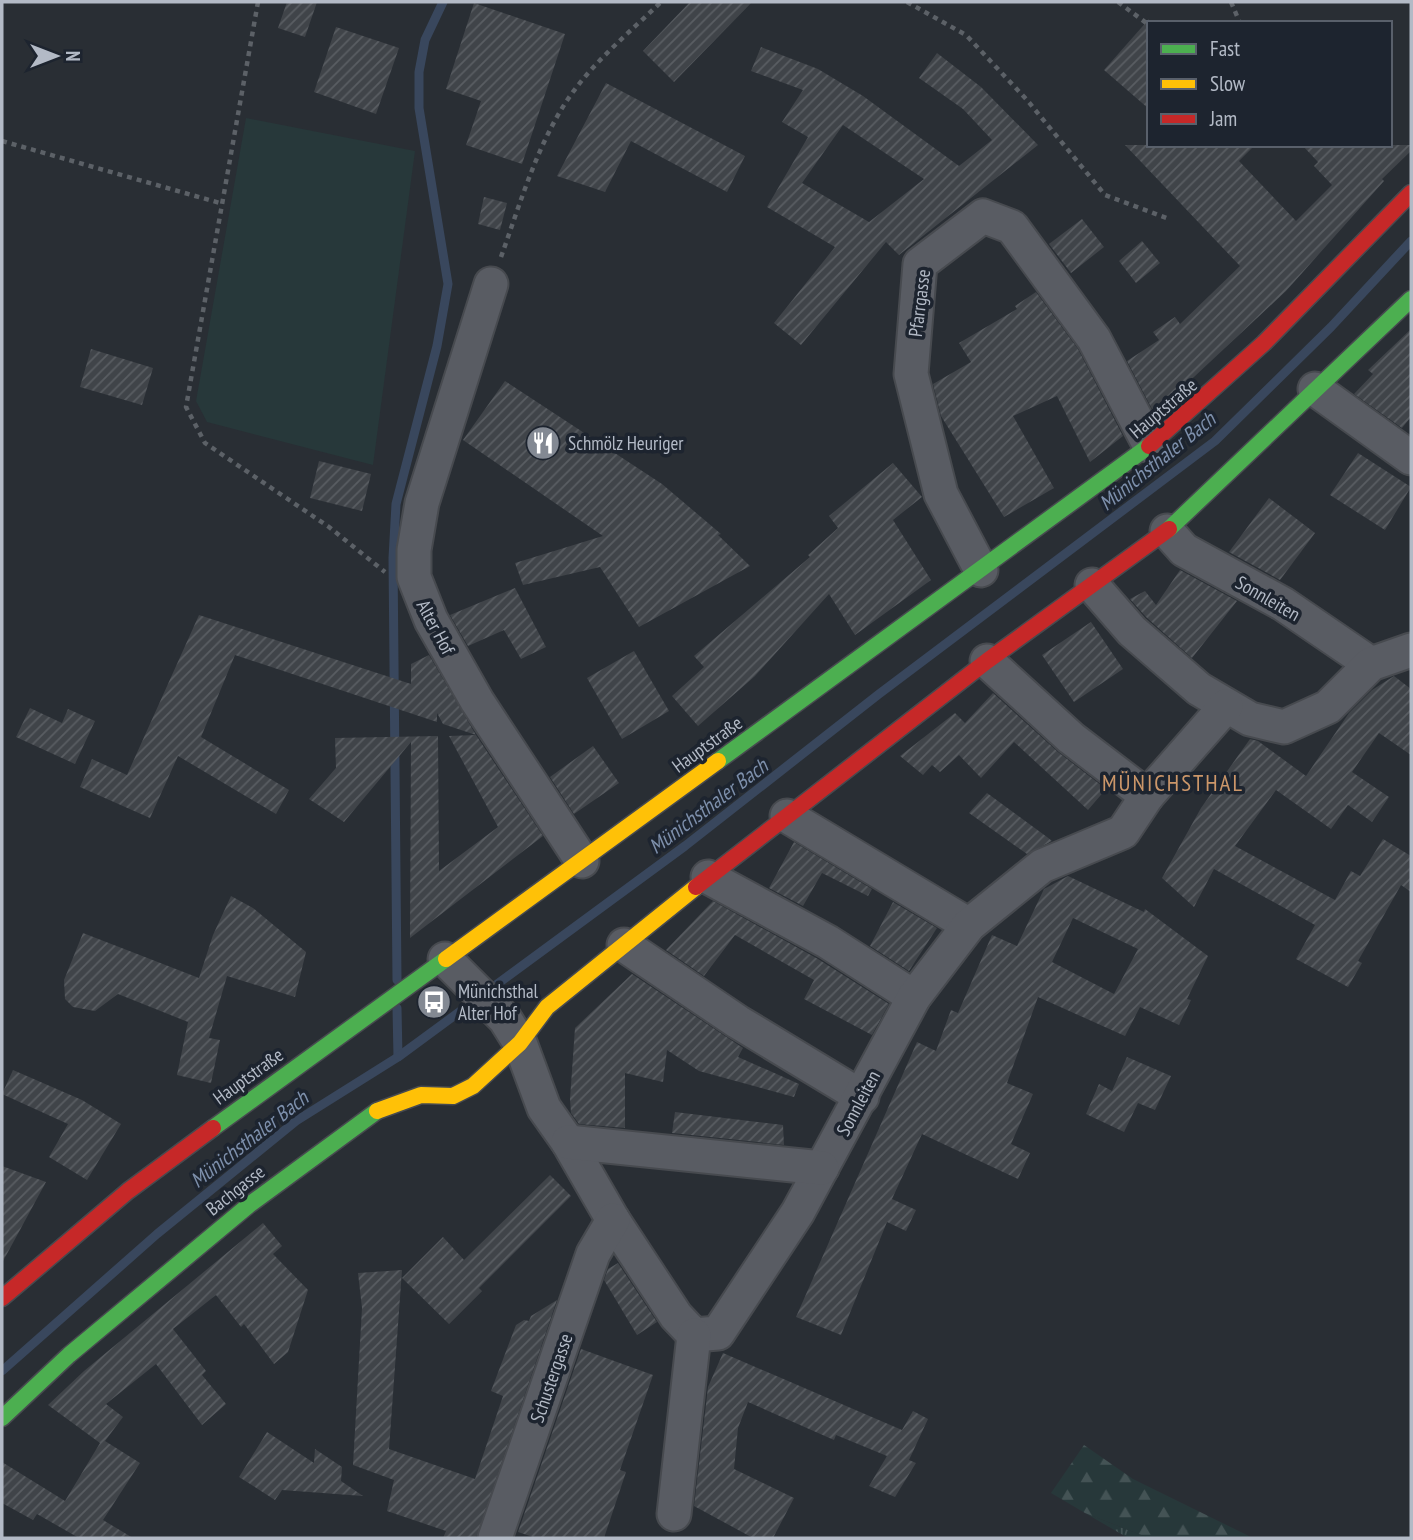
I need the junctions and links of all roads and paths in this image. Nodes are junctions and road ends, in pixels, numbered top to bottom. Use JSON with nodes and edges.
{"nodes":[{"id":1,"x":258,"y":2,"type":"edge"},
{"id":2,"x":661,"y":2,"type":"edge"},
{"id":3,"x":907,"y":2,"type":"edge"},
{"id":4,"x":1118,"y":2,"type":"edge"},
{"id":5,"x":1231,"y":2,"type":"edge"},
{"id":6,"x":1239,"y":21,"type":"edge"},
{"id":7,"x":1147,"y":24,"type":"edge"},
{"id":8,"x":2,"y":141,"type":"edge"},
{"id":9,"x":1411,"y":193,"type":"edge"},
{"id":10,"x":220,"y":203,"type":"junction"},
{"id":11,"x":1169,"y":219,"type":"dead end"},
{"id":12,"x":491,"y":284,"type":"joint"},
{"id":13,"x":1411,"y":299,"type":"edge"},
{"id":14,"x":1315,"y":389,"type":"junction"},
{"id":15,"x":1150,"y":446,"type":"junction"},
{"id":16,"x":1411,"y":458,"type":"edge"},
{"id":17,"x":1167,"y":531,"type":"junction"},
{"id":18,"x":981,"y":570,"type":"junction"},
{"id":19,"x":379,"y":571,"type":"dead end"},
{"id":20,"x":1093,"y":585,"type":"junction"},
{"id":21,"x":1411,"y":650,"type":"edge"},
{"id":22,"x":987,"y":661,"type":"junction"},
{"id":23,"x":1371,"y":664,"type":"junction"},
{"id":24,"x":1226,"y":706,"type":"junction"},
{"id":25,"x":1146,"y":796,"type":"junction"},
{"id":26,"x":786,"y":816,"type":"junction"},
{"id":27,"x":582,"y":861,"type":"junction"},
{"id":28,"x":708,"y":877,"type":"junction"},
{"id":29,"x":969,"y":925,"type":"junction"},
{"id":30,"x":624,"y":945,"type":"junction"},
{"id":31,"x":456,"y":971,"type":"junction"},
{"id":32,"x":914,"y":997,"type":"junction"},
{"id":33,"x":512,"y":1031,"type":"junction"},
{"id":34,"x":862,"y":1097,"type":"junction"},
{"id":35,"x":568,"y":1142,"type":"junction"},
{"id":36,"x":822,"y":1168,"type":"junction"},
{"id":37,"x":613,"y":1220,"type":"junction"},
{"id":38,"x":2,"y":1298,"type":"edge"},
{"id":39,"x":694,"y":1335,"type":"junction"},
{"id":40,"x":2,"y":1418,"type":"edge"},
{"id":41,"x":674,"y":1514,"type":"dead end"},
{"id":42,"x":495,"y":1538,"type":"edge"}],
"edges":[{"from":1,"to":10,"type":"path"},
{"from":2,"to":12,"type":"path"},
{"from":3,"to":11,"type":"path"},
{"from":4,"to":7,"type":"path"},
{"from":5,"to":6,"type":"path"},
{"from":8,"to":10,"type":"path"},
{"from":9,"to":15,"type":"street","name":"Hauptstraße"},
{"from":10,"to":19,"type":"path"},
{"from":12,"to":27,"type":"street","name":"Alter Hof"},
{"from":13,"to":14,"type":"street"},
{"from":14,"to":16,"type":"street"},
{"from":14,"to":17,"type":"street"},
{"from":15,"to":18,"type":"street","name":"Hauptstraße"},
{"from":15,"to":18,"type":"street","name":"Pfarrgasse"},
{"from":17,"to":20,"type":"street"},
{"from":17,"to":23,"type":"street","name":"Sonnleiten"},
{"from":18,"to":27,"type":"street","name":"Hauptstraße"},
{"from":20,"to":22,"type":"street"},
{"from":20,"to":24,"type":"street"},
{"from":21,"to":23,"type":"street"},
{"from":22,"to":25,"type":"street"},
{"from":22,"to":26,"type":"street"},
{"from":23,"to":24,"type":"street"},
{"from":24,"to":25,"type":"street","name":"Sonnleiten"},
{"from":25,"to":29,"type":"street","name":"Sonnleiten"},
{"from":26,"to":28,"type":"street"},
{"from":26,"to":29,"type":"street"},
{"from":27,"to":31,"type":"street","name":"Hauptstraße"},
{"from":28,"to":30,"type":"street"},
{"from":28,"to":32,"type":"street"},
{"from":29,"to":32,"type":"street","name":"Sonnleiten"},
{"from":30,"to":33,"type":"street"},
{"from":30,"to":34,"type":"street"},
{"from":31,"to":33,"type":"street"},
{"from":31,"to":38,"type":"street","name":"Hauptstraße"},
{"from":32,"to":34,"type":"street","name":"Sonnleiten"},
{"from":33,"to":35,"type":"street"},
{"from":33,"to":40,"type":"street","name":"Bachgasse"},
{"from":34,"to":36,"type":"street","name":"Sonnleiten"},
{"from":35,"to":36,"type":"street"},
{"from":35,"to":37,"type":"street"},
{"from":36,"to":39,"type":"street","name":"Sonnleiten"},
{"from":37,"to":39,"type":"street"},
{"from":37,"to":42,"type":"street","name":"Schustergasse"},
{"from":39,"to":41,"type":"street"}]}
